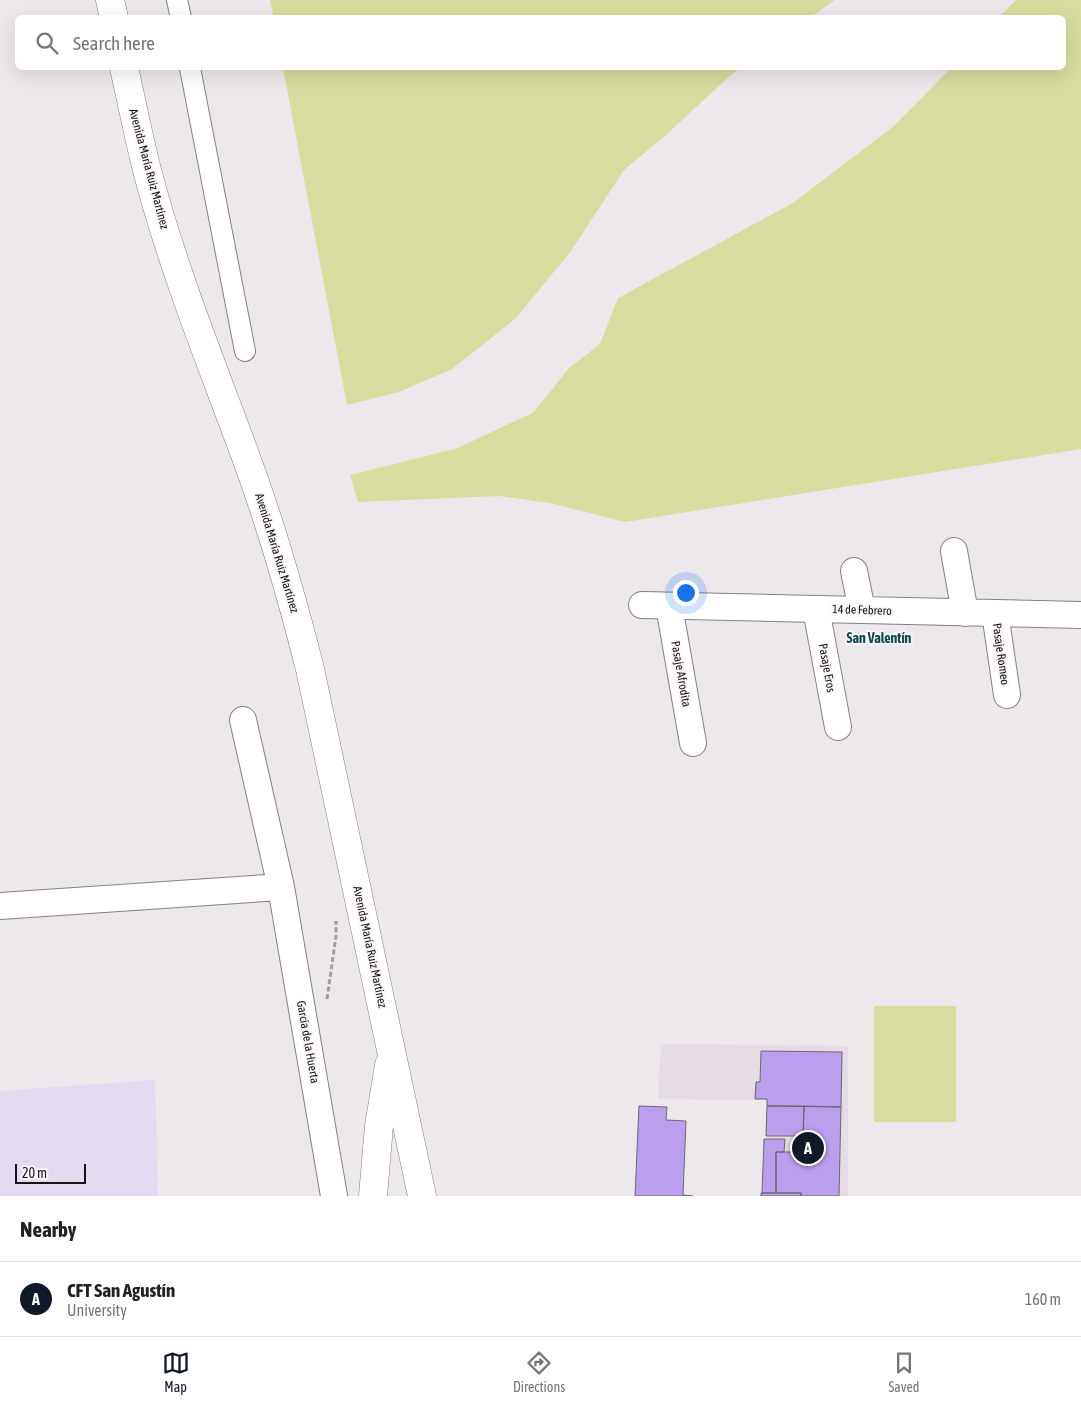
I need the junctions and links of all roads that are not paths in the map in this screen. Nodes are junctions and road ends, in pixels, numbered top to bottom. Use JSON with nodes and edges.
{"nodes":[{"id":1,"x":110,"y":0,"type":"edge"},
{"id":2,"x":177,"y":0,"type":"edge"},
{"id":3,"x":113,"y":15,"type":"edge"},
{"id":4,"x":180,"y":15,"type":"edge"},
{"id":5,"x":124,"y":70,"type":"edge"},
{"id":6,"x":190,"y":70,"type":"edge"},
{"id":7,"x":246,"y":351,"type":"dead end"},
{"id":8,"x":954,"y":551,"type":"dead end"},
{"id":9,"x":854,"y":570,"type":"dead end"},
{"id":10,"x":642,"y":605,"type":"dead end"},
{"id":11,"x":670,"y":606,"type":"junction"},
{"id":12,"x":816,"y":609,"type":"junction"},
{"id":13,"x":862,"y":610,"type":"junction"},
{"id":14,"x":965,"y":613,"type":"junction"},
{"id":15,"x":995,"y":613,"type":"junction"},
{"id":16,"x":1081,"y":615,"type":"edge"},
{"id":17,"x":1007,"y":695,"type":"dead end"},
{"id":18,"x":243,"y":720,"type":"dead end"},
{"id":19,"x":838,"y":727,"type":"dead end"},
{"id":20,"x":693,"y":743,"type":"dead end"},
{"id":21,"x":282,"y":887,"type":"junction"},
{"id":22,"x":0,"y":906,"type":"edge"},
{"id":23,"x":391,"y":1049,"type":"junction"},
{"id":24,"x":334,"y":1196,"type":"edge"},
{"id":25,"x":373,"y":1196,"type":"edge"},
{"id":26,"x":422,"y":1196,"type":"edge"}],
"edges":[{"from":1,"to":3,"type":"main road"},
{"from":2,"to":4,"type":"street"},
{"from":5,"to":23,"type":"main road","name":"Avenida María Ruiz Martínez"},
{"from":6,"to":7,"type":"street"},
{"from":8,"to":14,"type":"street"},
{"from":9,"to":13,"type":"street"},
{"from":10,"to":11,"type":"street","name":"14 de Febrero"},
{"from":11,"to":12,"type":"street","name":"14 de Febrero"},
{"from":11,"to":20,"type":"street","name":"Pasaje Afrodita"},
{"from":12,"to":13,"type":"street","name":"14 de Febrero"},
{"from":12,"to":19,"type":"street","name":"Pasaje Eros"},
{"from":13,"to":14,"type":"street","name":"14 de Febrero"},
{"from":14,"to":15,"type":"street","name":"14 de Febrero"},
{"from":15,"to":16,"type":"street","name":"14 de Febrero"},
{"from":15,"to":17,"type":"street","name":"Pasaje Romeo"},
{"from":18,"to":21,"type":"street","name":"García de la Huerta"},
{"from":21,"to":22,"type":"street"},
{"from":21,"to":24,"type":"street","name":"García de la Huerta"},
{"from":23,"to":25,"type":"main road","name":"Avenida María Ruiz Martínez"},
{"from":23,"to":26,"type":"main road","name":"Avenida María Ruiz Martínez"}]}
